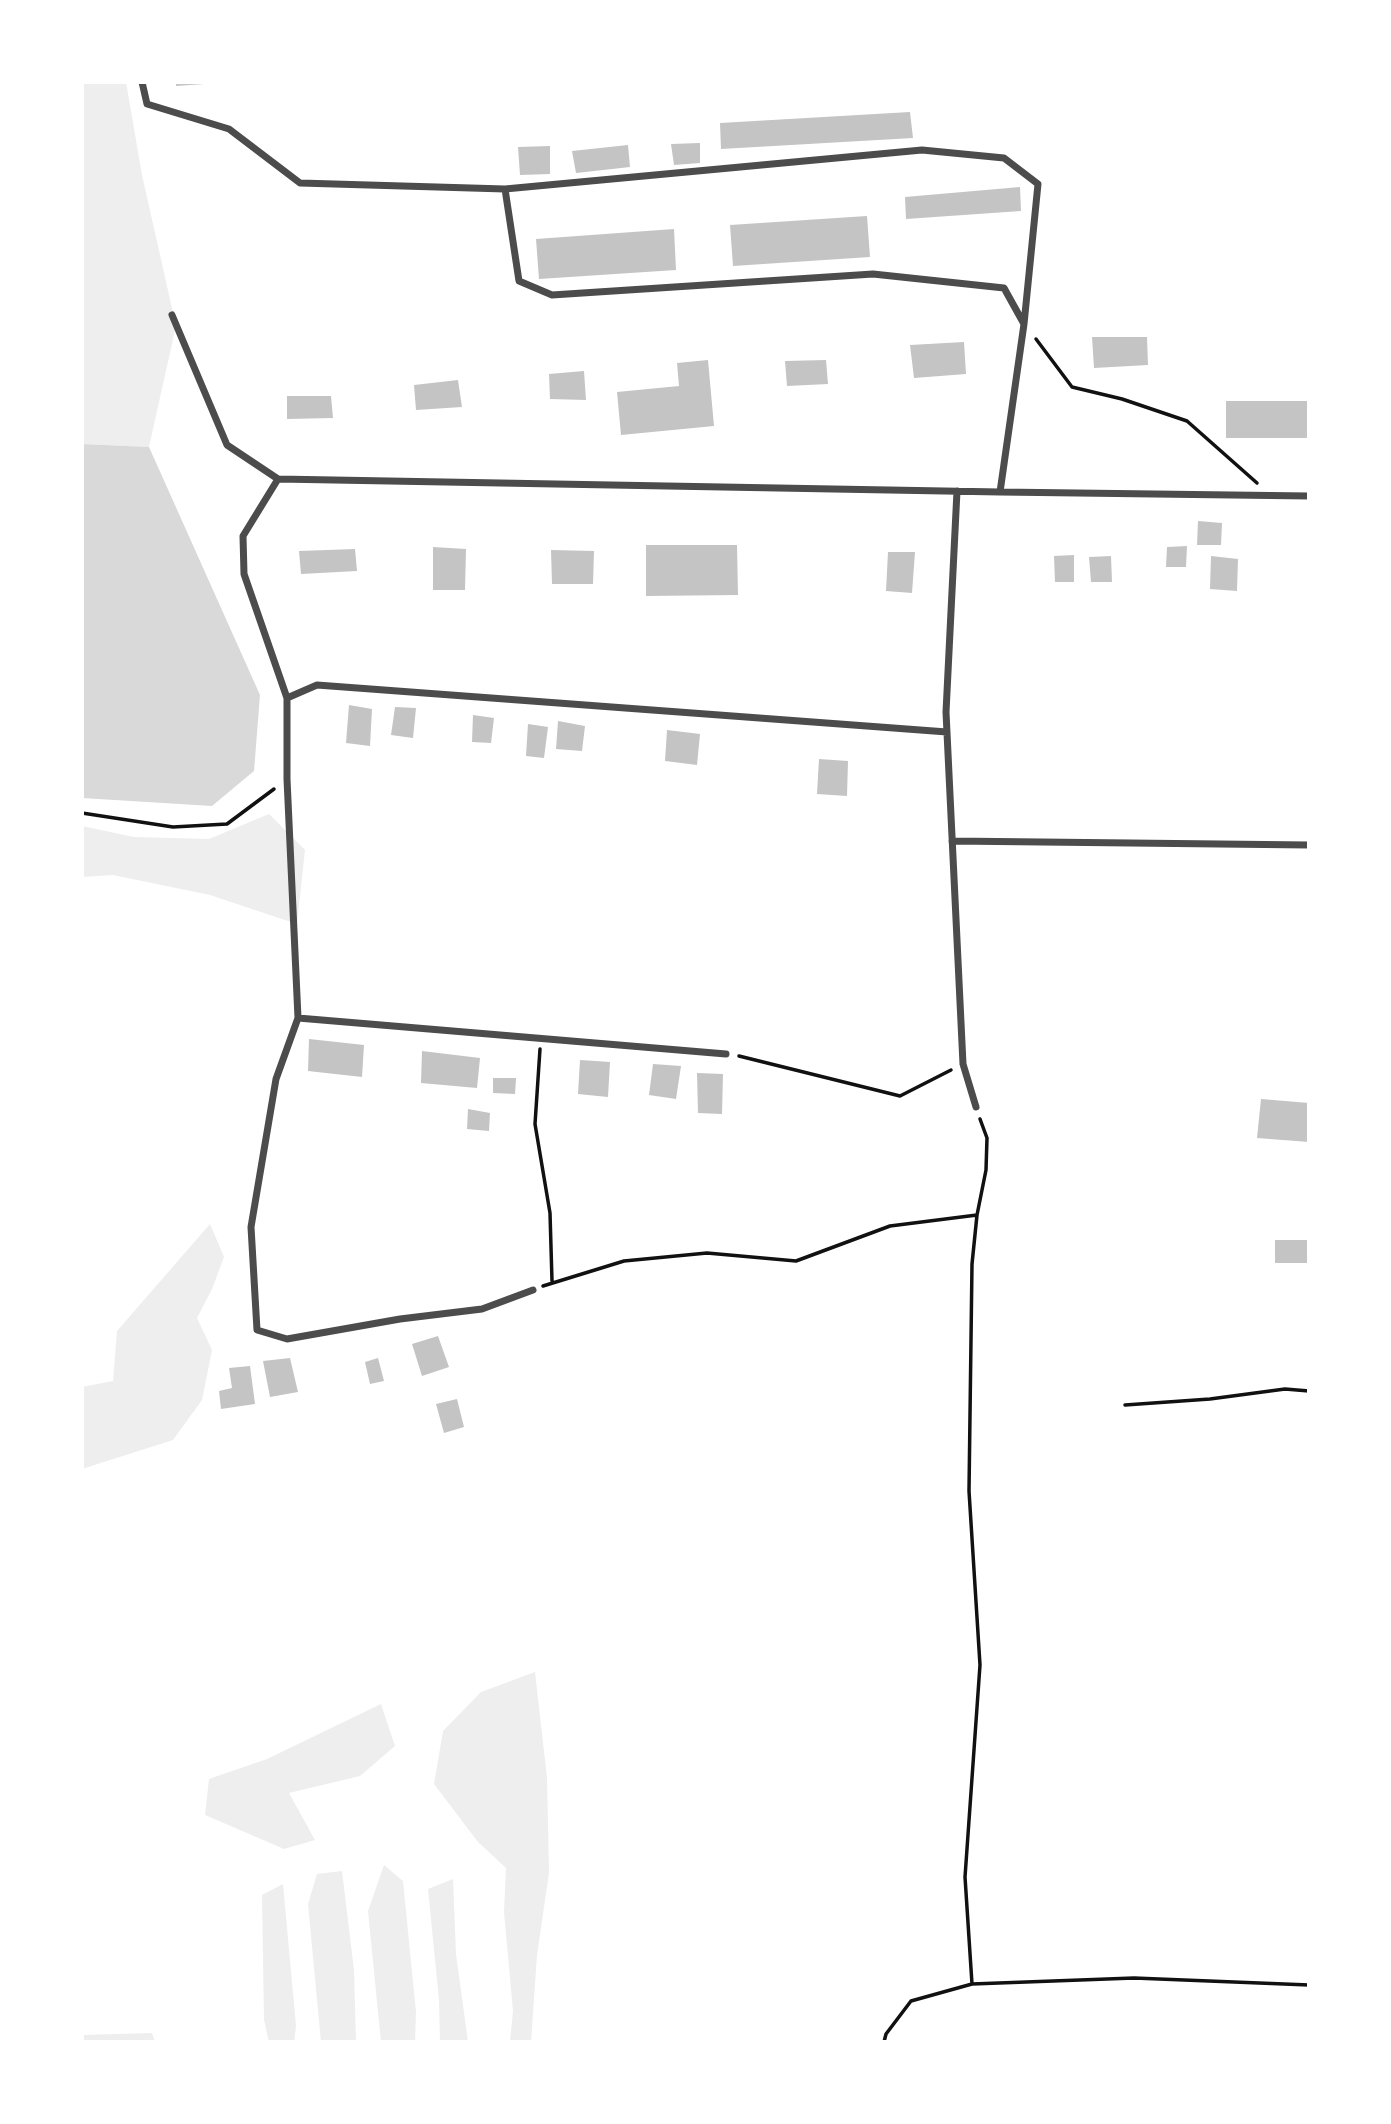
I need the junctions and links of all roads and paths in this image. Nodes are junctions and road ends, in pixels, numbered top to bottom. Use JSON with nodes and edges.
{"nodes":[{"id":1,"x":142,"y":82,"type":"edge"},
{"id":2,"x":505,"y":189,"type":"junction"},
{"id":3,"x":172,"y":315,"type":"dead end"},
{"id":4,"x":1024,"y":324,"type":"junction"},
{"id":5,"x":278,"y":479,"type":"junction"},
{"id":6,"x":957,"y":491,"type":"junction"},
{"id":7,"x":1000,"y":492,"type":"junction"},
{"id":8,"x":1271,"y":495,"type":"junction"},
{"id":9,"x":1309,"y":496,"type":"edge"},
{"id":10,"x":287,"y":698,"type":"junction"},
{"id":11,"x":947,"y":732,"type":"junction"},
{"id":12,"x":287,"y":779,"type":"junction"},
{"id":13,"x":82,"y":813,"type":"edge"},
{"id":14,"x":952,"y":841,"type":"junction"},
{"id":15,"x":1309,"y":845,"type":"edge"},
{"id":16,"x":298,"y":1018,"type":"junction"},
{"id":17,"x":540,"y":1037,"type":"junction"},
{"id":18,"x":726,"y":1054,"type":"joint"},
{"id":19,"x":962,"y":1064,"type":"junction"},
{"id":20,"x":976,"y":1107,"type":"joint"},
{"id":21,"x":977,"y":1215,"type":"junction"},
{"id":22,"x":552,"y":1281,"type":"junction"},
{"id":23,"x":533,"y":1290,"type":"joint"},
{"id":24,"x":1309,"y":1391,"type":"edge"},
{"id":25,"x":1125,"y":1405,"type":"dead end"},
{"id":26,"x":972,"y":1984,"type":"junction"},
{"id":27,"x":1309,"y":1984,"type":"edge"},
{"id":28,"x":884,"y":2042,"type":"edge"}],
"edges":[{"from":1,"to":2,"type":"street"},
{"from":2,"to":4,"type":"street"},
{"from":2,"to":4,"type":"street"},
{"from":3,"to":5,"type":"street"},
{"from":4,"to":7,"type":"street"},
{"from":4,"to":8,"type":"path"},
{"from":5,"to":6,"type":"street"},
{"from":5,"to":10,"type":"street"},
{"from":6,"to":7,"type":"street"},
{"from":6,"to":11,"type":"street"},
{"from":7,"to":8,"type":"street"},
{"from":8,"to":9,"type":"street"},
{"from":10,"to":11,"type":"street"},
{"from":10,"to":12,"type":"street"},
{"from":11,"to":14,"type":"street"},
{"from":12,"to":13,"type":"path"},
{"from":12,"to":16,"type":"street"},
{"from":14,"to":15,"type":"street"},
{"from":14,"to":19,"type":"street"},
{"from":16,"to":17,"type":"street"},
{"from":16,"to":23,"type":"street"},
{"from":17,"to":18,"type":"street"},
{"from":17,"to":22,"type":"path"},
{"from":18,"to":19,"type":"path"},
{"from":19,"to":20,"type":"street"},
{"from":20,"to":21,"type":"path"},
{"from":21,"to":22,"type":"path"},
{"from":21,"to":26,"type":"path"},
{"from":22,"to":23,"type":"path"},
{"from":24,"to":25,"type":"path"},
{"from":26,"to":27,"type":"path"},
{"from":26,"to":28,"type":"path"}]}
